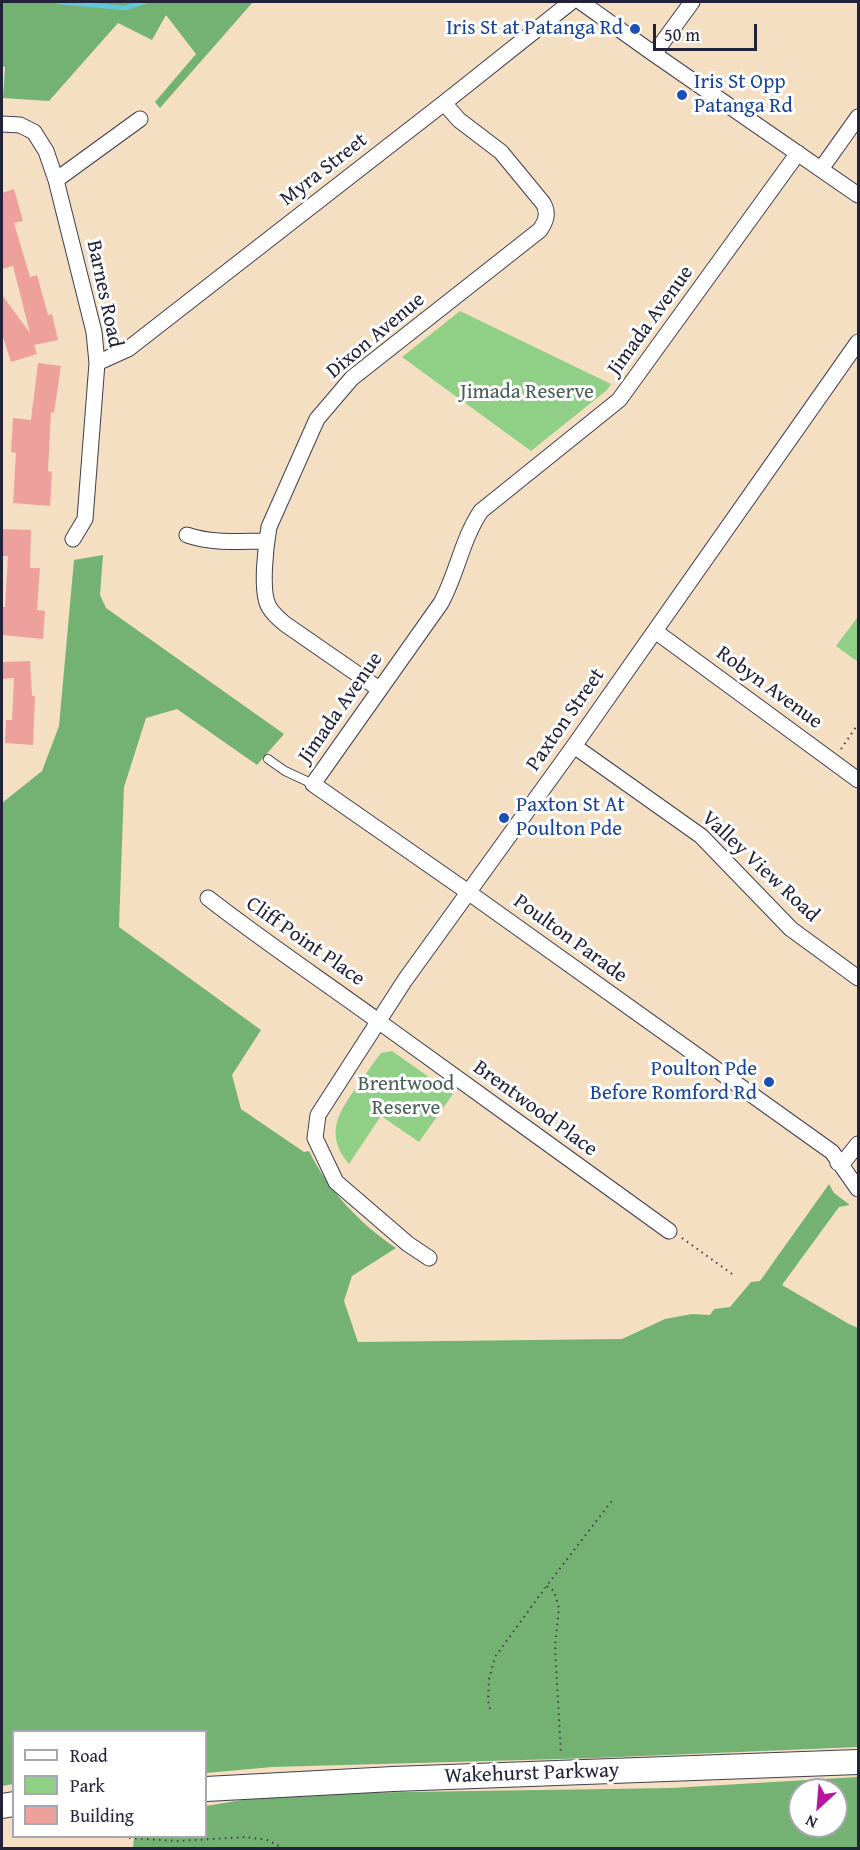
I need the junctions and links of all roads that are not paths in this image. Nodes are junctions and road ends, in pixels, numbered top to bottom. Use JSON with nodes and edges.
{"nodes":[{"id":1,"x":570,"y":2,"type":"edge"},
{"id":2,"x":582,"y":2,"type":"edge"},
{"id":3,"x":692,"y":2,"type":"edge"},
{"id":4,"x":654,"y":54,"type":"junction"},
{"id":5,"x":444,"y":103,"type":"junction"},
{"id":6,"x":858,"y":117,"type":"edge"},
{"id":7,"x":140,"y":119,"type":"dead end"},
{"id":8,"x":2,"y":124,"type":"edge"},
{"id":9,"x":798,"y":153,"type":"junction"},
{"id":10,"x":821,"y":169,"type":"junction"},
{"id":11,"x":56,"y":180,"type":"junction"},
{"id":12,"x":858,"y":195,"type":"edge"},
{"id":13,"x":858,"y":342,"type":"edge"},
{"id":14,"x":98,"y":363,"type":"junction"},
{"id":15,"x":187,"y":534,"type":"dead end"},
{"id":16,"x":73,"y":539,"type":"dead end"},
{"id":17,"x":266,"y":541,"type":"junction"},
{"id":18,"x":655,"y":631,"type":"junction"},
{"id":19,"x":379,"y":689,"type":"junction"},
{"id":20,"x":574,"y":746,"type":"junction"},
{"id":21,"x":268,"y":759,"type":"dead end"},
{"id":22,"x":858,"y":780,"type":"edge"},
{"id":23,"x":313,"y":784,"type":"junction"},
{"id":24,"x":468,"y":892,"type":"junction"},
{"id":25,"x":208,"y":898,"type":"dead end"},
{"id":26,"x":858,"y":978,"type":"edge"},
{"id":27,"x":377,"y":1020,"type":"junction"},
{"id":28,"x":858,"y":1144,"type":"edge"},
{"id":29,"x":838,"y":1163,"type":"junction"},
{"id":30,"x":858,"y":1189,"type":"edge"},
{"id":31,"x":669,"y":1231,"type":"road end"},
{"id":32,"x":429,"y":1258,"type":"dead end"},
{"id":33,"x":858,"y":1762,"type":"edge"},
{"id":34,"x":207,"y":1789,"type":"edge"}],
"edges":[{"from":1,"to":5,"type":"street","name":"Myra Street"},
{"from":2,"to":4,"type":"street"},
{"from":3,"to":4,"type":"street"},
{"from":4,"to":9,"type":"street"},
{"from":5,"to":14,"type":"street","name":"Myra Street"},
{"from":5,"to":17,"type":"street","name":"Dixon Avenue"},
{"from":6,"to":10,"type":"street"},
{"from":7,"to":11,"type":"street"},
{"from":8,"to":11,"type":"street","name":"Barnes Road"},
{"from":9,"to":10,"type":"street"},
{"from":9,"to":19,"type":"street","name":"Jimada Avenue"},
{"from":10,"to":12,"type":"street"},
{"from":11,"to":14,"type":"street","name":"Barnes Road"},
{"from":13,"to":18,"type":"street","name":"Paxton Street"},
{"from":14,"to":16,"type":"street","name":"Barnes Road"},
{"from":15,"to":17,"type":"street"},
{"from":17,"to":19,"type":"street","name":"Dixon Avenue"},
{"from":18,"to":20,"type":"street","name":"Paxton Street"},
{"from":18,"to":22,"type":"street","name":"Robyn Avenue"},
{"from":19,"to":23,"type":"street","name":"Jimada Avenue"},
{"from":20,"to":24,"type":"street","name":"Paxton Street"},
{"from":20,"to":26,"type":"street","name":"Valley View Road"},
{"from":21,"to":23,"type":"lane","name":"Poulton Parade"},
{"from":23,"to":24,"type":"street","name":"Poulton Parade"},
{"from":24,"to":27,"type":"street","name":"Paxton Street"},
{"from":24,"to":29,"type":"street","name":"Poulton Parade"},
{"from":25,"to":27,"type":"street","name":"Cliff Point Place"},
{"from":27,"to":31,"type":"street","name":"Brentwood Place"},
{"from":27,"to":32,"type":"street","name":"Paxton Street"},
{"from":28,"to":29,"type":"street"},
{"from":29,"to":30,"type":"street","name":"Poulton Parade"},
{"from":33,"to":34,"type":"main road","name":"Wakehurst Parkway"}]}
